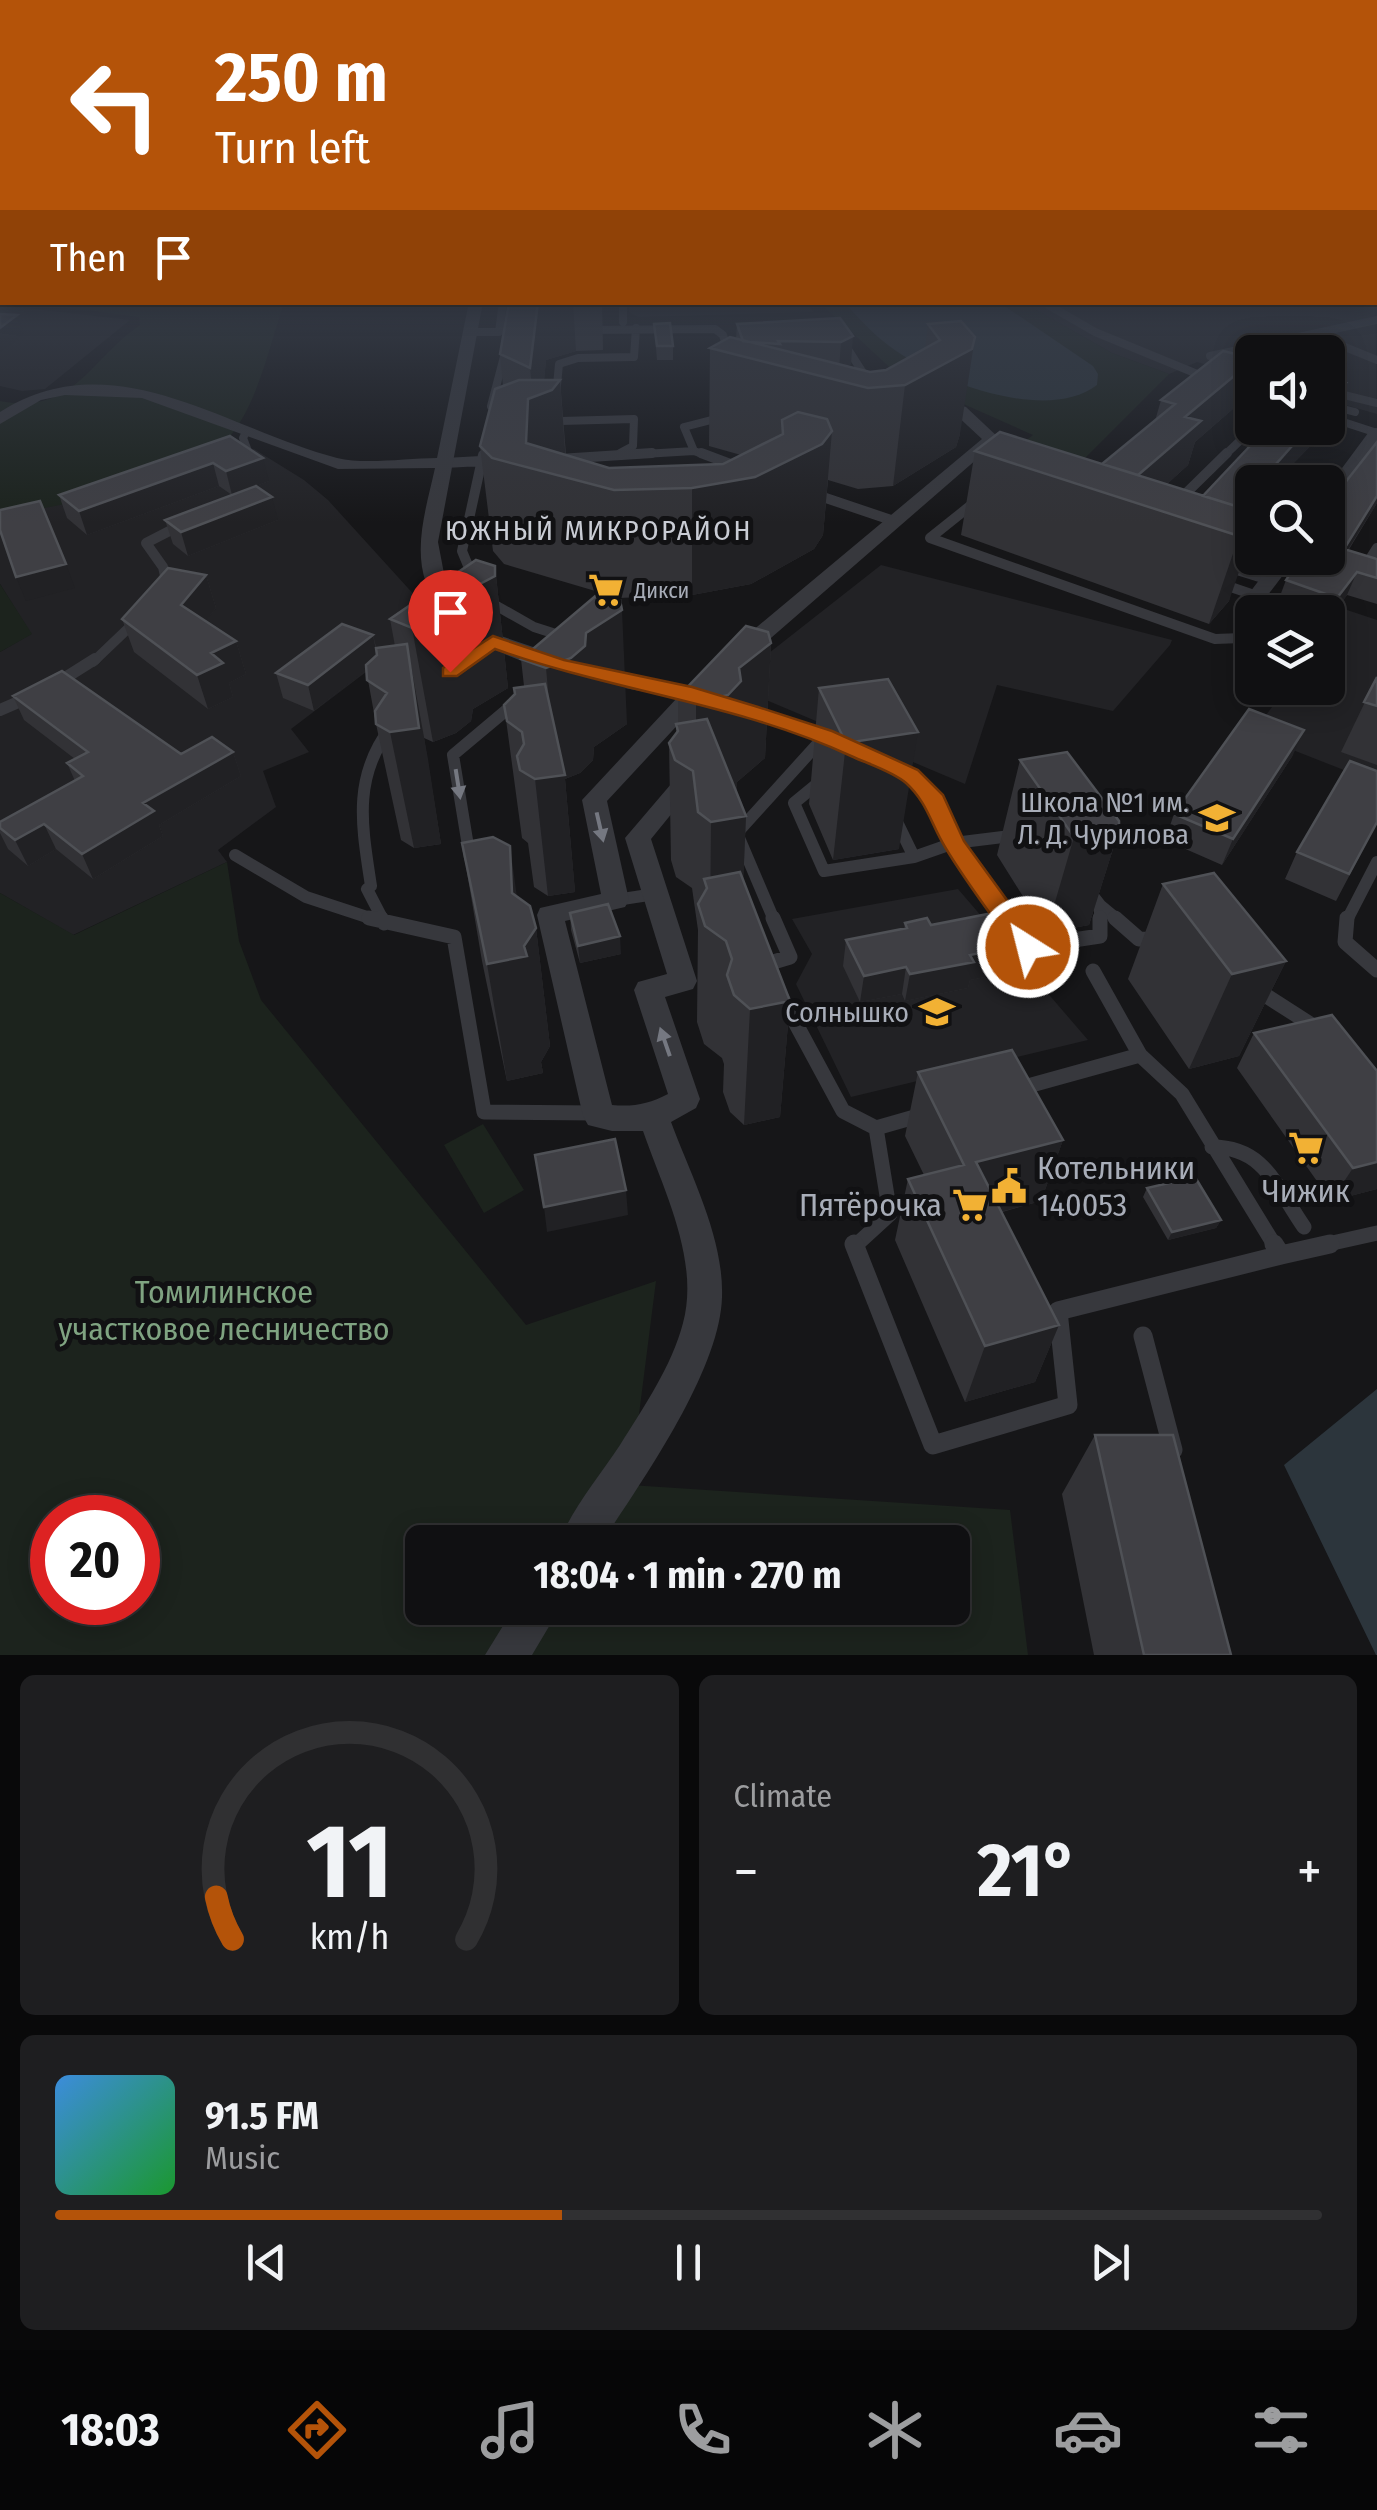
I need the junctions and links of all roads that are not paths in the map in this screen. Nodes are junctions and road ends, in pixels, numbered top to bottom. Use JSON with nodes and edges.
{"nodes":[{"id":1,"x":463,"y":368,"type":"edge"},
{"id":2,"x":499,"y":368,"type":"edge"},
{"id":3,"x":559,"y":368,"type":"edge"},
{"id":4,"x":861,"y":368,"type":"edge"},
{"id":5,"x":1177,"y":368,"type":"edge"},
{"id":6,"x":846,"y":377,"type":"edge"},
{"id":7,"x":1225,"y":381,"type":"edge"},
{"id":8,"x":1345,"y":395,"type":"edge"},
{"id":9,"x":915,"y":396,"type":"edge"},
{"id":10,"x":1377,"y":403,"type":"edge"},
{"id":11,"x":1345,"y":409,"type":"edge"},
{"id":12,"x":1355,"y":412,"type":"dead end"},
{"id":13,"x":734,"y":416,"type":"edge"},
{"id":14,"x":0,"y":418,"type":"edge"},
{"id":15,"x":488,"y":421,"type":"edge"},
{"id":16,"x":1345,"y":422,"type":"edge"},
{"id":17,"x":246,"y":432,"type":"junction"},
{"id":18,"x":1376,"y":432,"type":"edge"},
{"id":19,"x":484,"y":439,"type":"edge"},
{"id":20,"x":1236,"y":445,"type":"edge"},
{"id":21,"x":248,"y":451,"type":"edge"},
{"id":22,"x":694,"y":451,"type":"junction"},
{"id":23,"x":618,"y":454,"type":"junction"},
{"id":24,"x":579,"y":458,"type":"junction"},
{"id":25,"x":544,"y":459,"type":"edge"},
{"id":26,"x":512,"y":460,"type":"edge"},
{"id":27,"x":482,"y":461,"type":"junction"},
{"id":28,"x":445,"y":463,"type":"junction"},
{"id":29,"x":745,"y":470,"type":"edge"},
{"id":30,"x":577,"y":474,"type":"edge"},
{"id":31,"x":1345,"y":475,"type":"edge"},
{"id":32,"x":796,"y":488,"type":"edge"},
{"id":33,"x":990,"y":502,"type":"edge"},
{"id":34,"x":1164,"y":515,"type":"edge"},
{"id":35,"x":192,"y":521,"type":"edge"},
{"id":36,"x":894,"y":521,"type":"junction"},
{"id":37,"x":1377,"y":548,"type":"edge"},
{"id":38,"x":1214,"y":563,"type":"edge"},
{"id":39,"x":1204,"y":578,"type":"edge"},
{"id":40,"x":1377,"y":578,"type":"edge"},
{"id":41,"x":162,"y":592,"type":"edge"},
{"id":42,"x":1260,"y":595,"type":"edge"},
{"id":43,"x":1262,"y":595,"type":"edge"},
{"id":44,"x":143,"y":614,"type":"edge"},
{"id":45,"x":562,"y":636,"type":"edge"},
{"id":46,"x":1235,"y":638,"type":"edge"},
{"id":47,"x":692,"y":694,"type":"junction"},
{"id":48,"x":522,"y":697,"type":"edge"},
{"id":49,"x":0,"y":710,"type":"edge"},
{"id":50,"x":751,"y":711,"type":"junction"},
{"id":51,"x":401,"y":717,"type":"edge"},
{"id":52,"x":731,"y":730,"type":"edge"},
{"id":53,"x":824,"y":736,"type":"junction"},
{"id":54,"x":840,"y":744,"type":"edge"},
{"id":55,"x":708,"y":756,"type":"edge"},
{"id":56,"x":839,"y":765,"type":"edge"},
{"id":57,"x":886,"y":766,"type":"edge"},
{"id":58,"x":901,"y":772,"type":"junction"},
{"id":59,"x":893,"y":786,"type":"edge"},
{"id":60,"x":886,"y":800,"type":"edge"},
{"id":61,"x":954,"y":843,"type":"junction"},
{"id":62,"x":235,"y":855,"type":"dead end"},
{"id":63,"x":914,"y":857,"type":"junction"},
{"id":64,"x":1377,"y":862,"type":"edge"},
{"id":65,"x":472,"y":867,"type":"edge"},
{"id":66,"x":655,"y":894,"type":"junction"},
{"id":67,"x":616,"y":900,"type":"junction"},
{"id":68,"x":1100,"y":905,"type":"junction"},
{"id":69,"x":384,"y":923,"type":"junction"},
{"id":70,"x":1182,"y":942,"type":"edge"},
{"id":71,"x":1377,"y":970,"type":"edge"},
{"id":72,"x":1094,"y":971,"type":"dead end"},
{"id":73,"x":1232,"y":974,"type":"edge"},
{"id":74,"x":1331,"y":1038,"type":"edge"},
{"id":75,"x":1140,"y":1055,"type":"junction"},
{"id":76,"x":992,"y":1096,"type":"edge"},
{"id":77,"x":934,"y":1112,"type":"edge"},
{"id":78,"x":597,"y":1113,"type":"junction"},
{"id":79,"x":654,"y":1119,"type":"junction"},
{"id":80,"x":876,"y":1128,"type":"junction"},
{"id":81,"x":1212,"y":1147,"type":"junction"},
{"id":82,"x":1304,"y":1227,"type":"dead end"},
{"id":83,"x":1377,"y":1233,"type":"edge"},
{"id":84,"x":1281,"y":1255,"type":"junction"},
{"id":85,"x":1143,"y":1336,"type":"dead end"},
{"id":86,"x":1180,"y":1473,"type":"edge"},
{"id":87,"x":590,"y":1525,"type":"edge"},
{"id":88,"x":526,"y":1625,"type":"edge"},
{"id":89,"x":506,"y":1655,"type":"edge"}],
"edges":[{"from":1,"to":28,"type":"street"},
{"from":2,"to":15,"type":"lane"},
{"from":3,"to":23,"type":"lane"},
{"from":4,"to":6,"type":"lane"},
{"from":5,"to":7,"type":"lane"},
{"from":8,"to":10,"type":"lane"},
{"from":9,"to":36,"type":"street"},
{"from":11,"to":12,"type":"lane"},
{"from":13,"to":22,"type":"lane"},
{"from":14,"to":17,"type":"street"},
{"from":16,"to":18,"type":"lane"},
{"from":17,"to":21,"type":"lane"},
{"from":17,"to":28,"type":"street"},
{"from":18,"to":31,"type":"street"},
{"from":19,"to":27,"type":"lane"},
{"from":20,"to":34,"type":"lane"},
{"from":22,"to":23,"type":"lane"},
{"from":22,"to":29,"type":"lane"},
{"from":23,"to":24,"type":"lane"},
{"from":24,"to":25,"type":"lane"},
{"from":24,"to":30,"type":"lane"},
{"from":26,"to":27,"type":"lane"},
{"from":27,"to":28,"type":"lane"},
{"from":27,"to":45,"type":"lane"},
{"from":28,"to":47,"type":"street"},
{"from":32,"to":36,"type":"lane"},
{"from":33,"to":46,"type":"lane"},
{"from":35,"to":41,"type":"lane"},
{"from":36,"to":47,"type":"street"},
{"from":37,"to":40,"type":"lane"},
{"from":38,"to":43,"type":"lane"},
{"from":39,"to":42,"type":"lane"},
{"from":44,"to":49,"type":"lane"},
{"from":47,"to":50,"type":"street"},
{"from":47,"to":67,"type":"street","one_way":true},
{"from":48,"to":65,"type":"lane","one_way":true},
{"from":50,"to":52,"type":"street"},
{"from":50,"to":53,"type":"lane"},
{"from":51,"to":69,"type":"lane"},
{"from":53,"to":54,"type":"lane"},
{"from":53,"to":80,"type":"lane"},
{"from":55,"to":66,"type":"street"},
{"from":56,"to":63,"type":"lane"},
{"from":57,"to":58,"type":"lane"},
{"from":58,"to":59,"type":"lane"},
{"from":58,"to":61,"type":"lane"},
{"from":60,"to":63,"type":"lane"},
{"from":61,"to":63,"type":"lane"},
{"from":61,"to":68,"type":"lane"},
{"from":61,"to":68,"type":"lane"},
{"from":62,"to":69,"type":"lane"},
{"from":64,"to":71,"type":"lane"},
{"from":66,"to":67,"type":"lane"},
{"from":79,"to":66,"type":"street","one_way":true},
{"from":67,"to":78,"type":"street"},
{"from":68,"to":70,"type":"lane"},
{"from":69,"to":78,"type":"lane"},
{"from":72,"to":75,"type":"lane"},
{"from":73,"to":74,"type":"lane"},
{"from":75,"to":76,"type":"lane"},
{"from":75,"to":81,"type":"lane"},
{"from":77,"to":80,"type":"lane"},
{"from":78,"to":79,"type":"street"},
{"from":79,"to":87,"type":"street"},
{"from":80,"to":84,"type":"lane"},
{"from":81,"to":82,"type":"lane"},
{"from":81,"to":84,"type":"lane"},
{"from":83,"to":84,"type":"lane"},
{"from":85,"to":86,"type":"lane"},
{"from":88,"to":89,"type":"street"}]}
